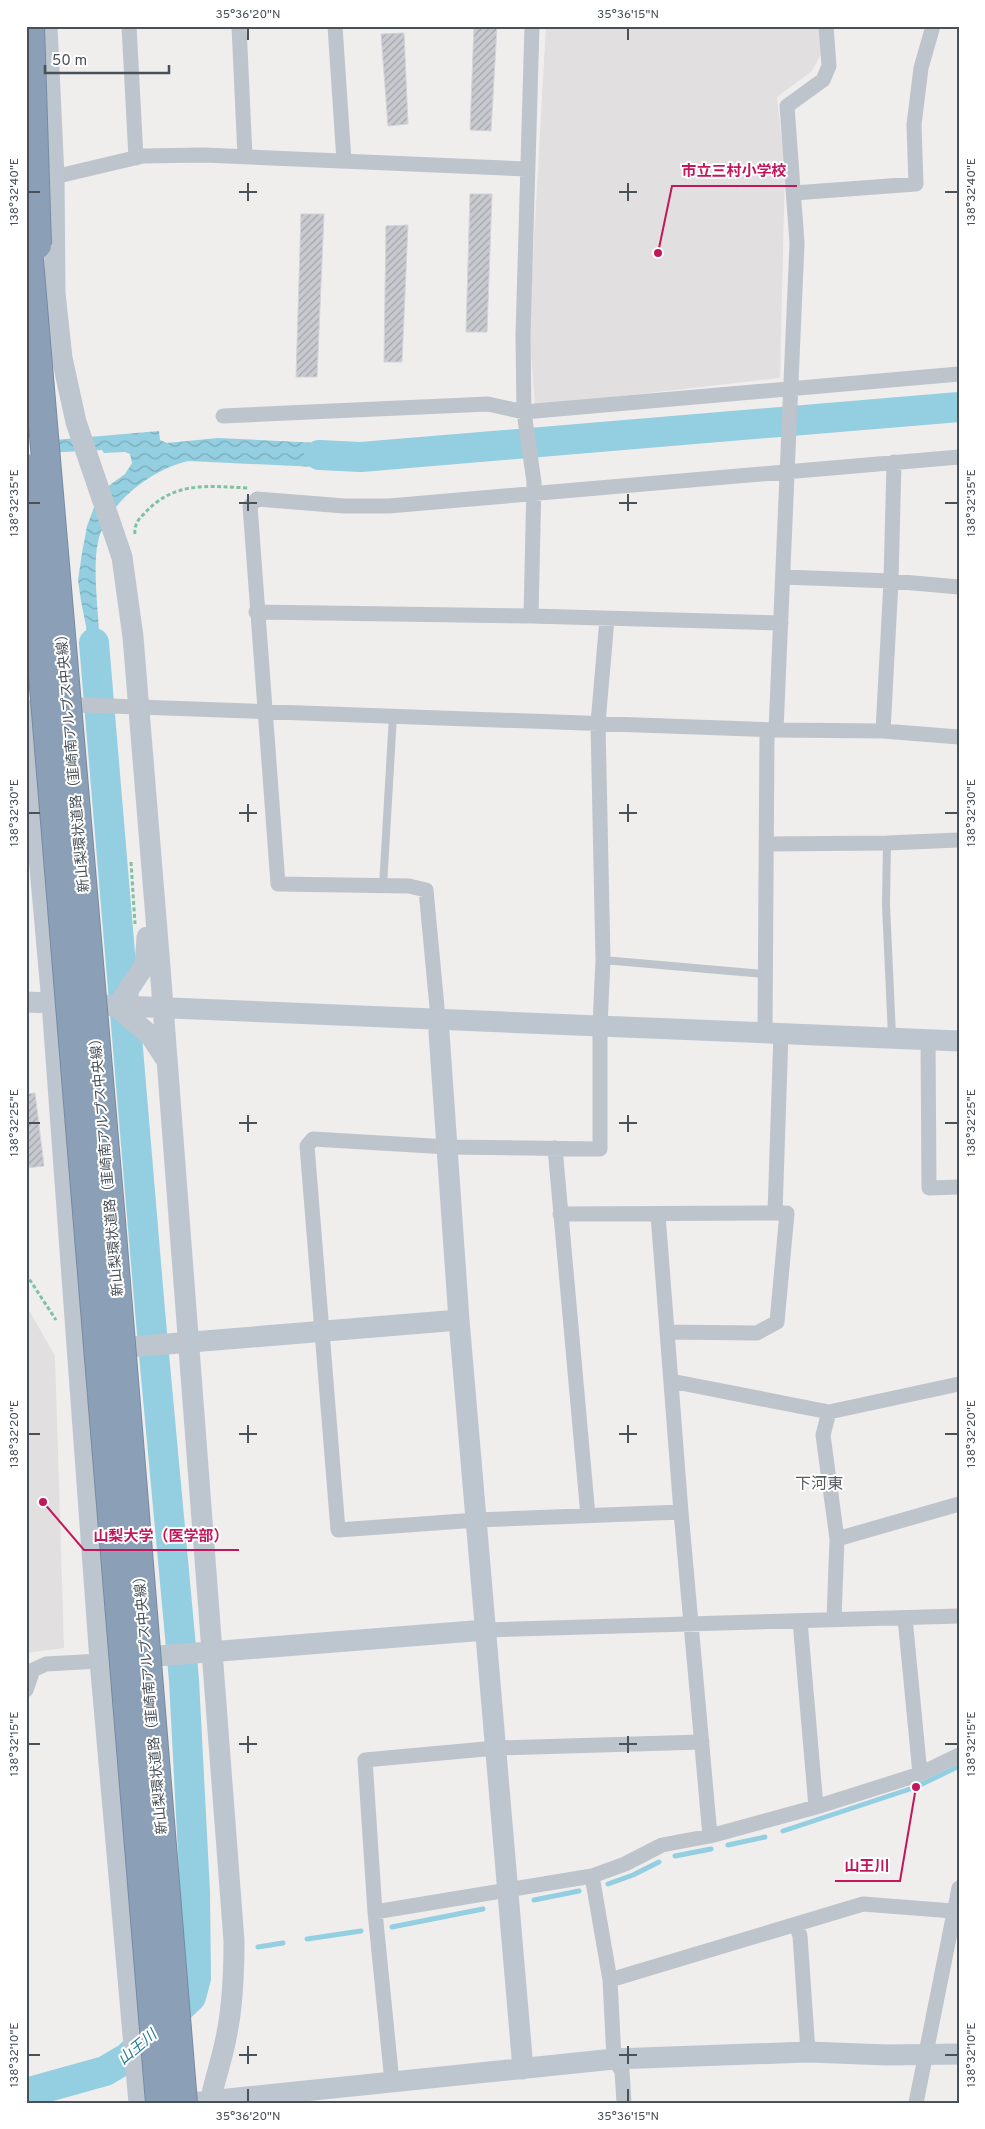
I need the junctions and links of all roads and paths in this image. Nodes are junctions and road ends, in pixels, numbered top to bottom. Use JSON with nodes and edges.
{"nodes":[{"id":1,"x":30,"y":26,"type":"edge"},
{"id":2,"x":47,"y":26,"type":"edge"},
{"id":3,"x":129,"y":26,"type":"edge"},
{"id":4,"x":239,"y":26,"type":"edge"},
{"id":5,"x":335,"y":26,"type":"edge"},
{"id":6,"x":532,"y":26,"type":"edge"},
{"id":7,"x":826,"y":26,"type":"edge"},
{"id":8,"x":933,"y":26,"type":"edge"},
{"id":9,"x":244,"y":157,"type":"junction"},
{"id":10,"x":136,"y":158,"type":"junction"},
{"id":11,"x":344,"y":161,"type":"junction"},
{"id":12,"x":527,"y":169,"type":"junction"},
{"id":13,"x":54,"y":178,"type":"junction"},
{"id":14,"x":26,"y":179,"type":"edge"},
{"id":15,"x":794,"y":193,"type":"junction"},
{"id":16,"x":26,"y":225,"type":"edge"},
{"id":17,"x":959,"y":374,"type":"edge"},
{"id":18,"x":791,"y":387,"type":"junction"},
{"id":19,"x":42,"y":404,"type":"junction"},
{"id":20,"x":223,"y":416,"type":"dead end"},
{"id":21,"x":525,"y":419,"type":"junction"},
{"id":22,"x":959,"y":457,"type":"edge"},
{"id":23,"x":894,"y":462,"type":"junction"},
{"id":24,"x":26,"y":468,"type":"edge"},
{"id":25,"x":788,"y":472,"type":"junction"},
{"id":26,"x":534,"y":495,"type":"junction"},
{"id":27,"x":783,"y":577,"type":"junction"},
{"id":28,"x":891,"y":581,"type":"junction"},
{"id":29,"x":959,"y":587,"type":"edge"},
{"id":30,"x":256,"y":612,"type":"junction"},
{"id":31,"x":531,"y":616,"type":"junction"},
{"id":32,"x":608,"y":619,"type":"junction"},
{"id":33,"x":781,"y":623,"type":"junction"},
{"id":34,"x":138,"y":708,"type":"junction"},
{"id":35,"x":26,"y":710,"type":"edge"},
{"id":36,"x":264,"y":712,"type":"junction"},
{"id":37,"x":393,"y":716,"type":"junction"},
{"id":38,"x":598,"y":723,"type":"junction"},
{"id":39,"x":771,"y":730,"type":"junction"},
{"id":40,"x":883,"y":731,"type":"junction"},
{"id":41,"x":959,"y":737,"type":"edge"},
{"id":42,"x":959,"y":840,"type":"edge"},
{"id":43,"x":887,"y":843,"type":"junction"},
{"id":44,"x":766,"y":844,"type":"junction"},
{"id":45,"x":151,"y":862,"type":"junction"},
{"id":46,"x":383,"y":886,"type":"junction"},
{"id":47,"x":48,"y":950,"type":"junction"},
{"id":48,"x":603,"y":960,"type":"junction"},
{"id":49,"x":765,"y":974,"type":"junction"},
{"id":50,"x":26,"y":1002,"type":"edge"},
{"id":51,"x":52,"y":1003,"type":"junction"},
{"id":52,"x":163,"y":1009,"type":"junction"},
{"id":53,"x":120,"y":1010,"type":"junction"},
{"id":54,"x":438,"y":1018,"type":"junction"},
{"id":55,"x":600,"y":1025,"type":"junction"},
{"id":56,"x":773,"y":1033,"type":"junction"},
{"id":57,"x":892,"y":1038,"type":"junction"},
{"id":58,"x":928,"y":1039,"type":"junction"},
{"id":59,"x":959,"y":1041,"type":"edge"},
{"id":60,"x":166,"y":1062,"type":"junction"},
{"id":61,"x":58,"y":1099,"type":"junction"},
{"id":62,"x":448,"y":1147,"type":"junction"},
{"id":63,"x":556,"y":1148,"type":"junction"},
{"id":64,"x":959,"y":1187,"type":"edge"},
{"id":65,"x":775,"y":1213,"type":"junction"},
{"id":66,"x":560,"y":1214,"type":"junction"},
{"id":67,"x":658,"y":1215,"type":"junction"},
{"id":68,"x":26,"y":1274,"type":"edge"},
{"id":69,"x":57,"y":1320,"type":"dead end"},
{"id":70,"x":459,"y":1320,"type":"junction"},
{"id":71,"x":323,"y":1331,"type":"junction"},
{"id":72,"x":667,"y":1332,"type":"junction"},
{"id":73,"x":189,"y":1341,"type":"junction"},
{"id":74,"x":77,"y":1352,"type":"junction"},
{"id":75,"x":671,"y":1381,"type":"junction"},
{"id":76,"x":959,"y":1384,"type":"edge"},
{"id":77,"x":829,"y":1412,"type":"junction"},
{"id":78,"x":959,"y":1504,"type":"edge"},
{"id":79,"x":681,"y":1512,"type":"junction"},
{"id":80,"x":588,"y":1516,"type":"junction"},
{"id":81,"x":477,"y":1520,"type":"junction"},
{"id":82,"x":836,"y":1539,"type":"junction"},
{"id":83,"x":959,"y":1616,"type":"edge"},
{"id":84,"x":905,"y":1618,"type":"junction"},
{"id":85,"x":834,"y":1620,"type":"junction"},
{"id":86,"x":800,"y":1621,"type":"junction"},
{"id":87,"x":691,"y":1624,"type":"junction"},
{"id":88,"x":486,"y":1630,"type":"junction"},
{"id":89,"x":213,"y":1651,"type":"junction"},
{"id":90,"x":100,"y":1661,"type":"junction"},
{"id":91,"x":26,"y":1690,"type":"edge"},
{"id":92,"x":702,"y":1742,"type":"junction"},
{"id":93,"x":496,"y":1748,"type":"junction"},
{"id":94,"x":959,"y":1755,"type":"edge"},
{"id":95,"x":920,"y":1774,"type":"junction"},
{"id":96,"x":816,"y":1807,"type":"junction"},
{"id":97,"x":710,"y":1836,"type":"junction"},
{"id":98,"x":592,"y":1876,"type":"junction"},
{"id":99,"x":959,"y":1888,"type":"edge"},
{"id":100,"x":509,"y":1891,"type":"junction"},
{"id":101,"x":953,"y":1911,"type":"junction"},
{"id":102,"x":376,"y":1916,"type":"junction"},
{"id":103,"x":796,"y":1925,"type":"junction"},
{"id":104,"x":953,"y":1936,"type":"edge"},
{"id":105,"x":610,"y":1980,"type":"junction"},
{"id":106,"x":808,"y":2052,"type":"junction"},
{"id":107,"x":925,"y":2054,"type":"junction"},
{"id":108,"x":959,"y":2054,"type":"edge"},
{"id":109,"x":614,"y":2059,"type":"junction"},
{"id":110,"x":523,"y":2068,"type":"junction"},
{"id":111,"x":392,"y":2082,"type":"junction"},
{"id":112,"x":310,"y":2097,"type":"edge"},
{"id":113,"x":210,"y":2102,"type":"edge"},
{"id":114,"x":139,"y":2103,"type":"edge"},
{"id":115,"x":160,"y":2103,"type":"edge"},
{"id":116,"x":185,"y":2103,"type":"edge"},
{"id":117,"x":624,"y":2103,"type":"edge"},
{"id":118,"x":916,"y":2103,"type":"edge"}],
"edges":[{"from":1,"to":19,"type":"highway","bridge":true},
{"from":2,"to":13,"type":"street"},
{"from":3,"to":10,"type":"street"},
{"from":4,"to":9,"type":"street"},
{"from":5,"to":11,"type":"street"},
{"from":6,"to":12,"type":"street"},
{"from":7,"to":15,"type":"street"},
{"from":8,"to":15,"type":"street"},
{"from":9,"to":10,"type":"street"},
{"from":9,"to":11,"type":"street"},
{"from":10,"to":13,"type":"street"},
{"from":11,"to":12,"type":"street"},
{"from":12,"to":21,"type":"street"},
{"from":13,"to":14,"type":"street"},
{"from":13,"to":34,"type":"street"},
{"from":15,"to":18,"type":"street"},
{"from":16,"to":19,"type":"highway","name":"新山梨環状道路（韮崎南アルプス中央線）","bridge":true},
{"from":17,"to":18,"type":"street"},
{"from":18,"to":21,"type":"street"},
{"from":18,"to":25,"type":"street"},
{"from":19,"to":116,"type":"highway","name":"新山梨環状道路（韮崎南アルプス中央線）","bridge":true},
{"from":20,"to":21,"type":"street"},
{"from":21,"to":26,"type":"street"},
{"from":22,"to":23,"type":"street"},
{"from":23,"to":25,"type":"street"},
{"from":23,"to":28,"type":"street"},
{"from":24,"to":115,"type":"highway","name":"新山梨環状道路（韮崎南アルプス中央線）","bridge":true},
{"from":25,"to":26,"type":"street"},
{"from":25,"to":27,"type":"street"},
{"from":26,"to":30,"type":"street"},
{"from":26,"to":31,"type":"street"},
{"from":27,"to":28,"type":"street"},
{"from":27,"to":33,"type":"street"},
{"from":28,"to":29,"type":"street"},
{"from":28,"to":40,"type":"street"},
{"from":30,"to":31,"type":"street"},
{"from":30,"to":36,"type":"street"},
{"from":31,"to":32,"type":"street"},
{"from":32,"to":33,"type":"street"},
{"from":32,"to":38,"type":"street"},
{"from":33,"to":39,"type":"street"},
{"from":34,"to":35,"type":"street"},
{"from":34,"to":36,"type":"street"},
{"from":34,"to":45,"type":"street"},
{"from":35,"to":47,"type":"street"},
{"from":36,"to":37,"type":"street"},
{"from":36,"to":46,"type":"street"},
{"from":37,"to":38,"type":"street"},
{"from":37,"to":46,"type":"lane"},
{"from":38,"to":39,"type":"street"},
{"from":38,"to":48,"type":"street"},
{"from":39,"to":40,"type":"street"},
{"from":39,"to":44,"type":"street"},
{"from":40,"to":41,"type":"street"},
{"from":42,"to":43,"type":"street"},
{"from":43,"to":44,"type":"street"},
{"from":43,"to":57,"type":"lane"},
{"from":44,"to":49,"type":"street"},
{"from":45,"to":52,"type":"street"},
{"from":45,"to":53,"type":"street"},
{"from":46,"to":54,"type":"street"},
{"from":47,"to":51,"type":"street"},
{"from":47,"to":53,"type":"street"},
{"from":48,"to":49,"type":"lane"},
{"from":48,"to":55,"type":"street"},
{"from":49,"to":56,"type":"street"},
{"from":50,"to":51,"type":"street"},
{"from":51,"to":53,"type":"street"},
{"from":51,"to":61,"type":"street"},
{"from":52,"to":53,"type":"street"},
{"from":52,"to":54,"type":"street"},
{"from":52,"to":60,"type":"street"},
{"from":53,"to":60,"type":"street"},
{"from":53,"to":61,"type":"street"},
{"from":54,"to":55,"type":"street"},
{"from":54,"to":62,"type":"street"},
{"from":55,"to":56,"type":"street"},
{"from":55,"to":63,"type":"street"},
{"from":56,"to":57,"type":"street"},
{"from":56,"to":65,"type":"street"},
{"from":57,"to":58,"type":"street"},
{"from":58,"to":59,"type":"street"},
{"from":58,"to":64,"type":"street"},
{"from":60,"to":73,"type":"street"},
{"from":61,"to":74,"type":"street"},
{"from":62,"to":63,"type":"street"},
{"from":62,"to":70,"type":"street"},
{"from":62,"to":71,"type":"street"},
{"from":63,"to":66,"type":"street"},
{"from":65,"to":67,"type":"street"},
{"from":65,"to":72,"type":"street"},
{"from":66,"to":67,"type":"street"},
{"from":66,"to":80,"type":"street"},
{"from":67,"to":72,"type":"street"},
{"from":68,"to":69,"type":"path"},
{"from":70,"to":71,"type":"street"},
{"from":70,"to":81,"type":"street"},
{"from":71,"to":73,"type":"street"},
{"from":71,"to":81,"type":"street"},
{"from":72,"to":75,"type":"street"},
{"from":73,"to":74,"type":"street"},
{"from":73,"to":89,"type":"street"},
{"from":74,"to":90,"type":"street"},
{"from":75,"to":77,"type":"street"},
{"from":75,"to":79,"type":"street"},
{"from":76,"to":77,"type":"street"},
{"from":77,"to":82,"type":"street"},
{"from":78,"to":82,"type":"street"},
{"from":79,"to":80,"type":"street"},
{"from":79,"to":87,"type":"street"},
{"from":80,"to":81,"type":"street"},
{"from":81,"to":88,"type":"street"},
{"from":82,"to":85,"type":"street"},
{"from":83,"to":84,"type":"street"},
{"from":84,"to":85,"type":"street"},
{"from":84,"to":95,"type":"street"},
{"from":85,"to":86,"type":"street"},
{"from":86,"to":87,"type":"street"},
{"from":86,"to":96,"type":"street"},
{"from":87,"to":88,"type":"street"},
{"from":87,"to":92,"type":"street"},
{"from":88,"to":89,"type":"street"},
{"from":88,"to":93,"type":"street"},
{"from":89,"to":90,"type":"street"},
{"from":89,"to":113,"type":"street"},
{"from":90,"to":91,"type":"street"},
{"from":90,"to":114,"type":"street"},
{"from":92,"to":93,"type":"street"},
{"from":92,"to":97,"type":"street"},
{"from":93,"to":100,"type":"street"},
{"from":93,"to":102,"type":"street"},
{"from":94,"to":95,"type":"street"},
{"from":95,"to":96,"type":"street"},
{"from":96,"to":97,"type":"street"},
{"from":97,"to":98,"type":"street"},
{"from":98,"to":100,"type":"street"},
{"from":98,"to":105,"type":"street"},
{"from":99,"to":101,"type":"street"},
{"from":100,"to":102,"type":"street"},
{"from":100,"to":110,"type":"street"},
{"from":101,"to":103,"type":"street"},
{"from":101,"to":104,"type":"street"},
{"from":102,"to":111,"type":"street"},
{"from":103,"to":105,"type":"street"},
{"from":103,"to":106,"type":"street"},
{"from":104,"to":107,"type":"street"},
{"from":105,"to":109,"type":"street"},
{"from":106,"to":107,"type":"street"},
{"from":106,"to":109,"type":"street"},
{"from":107,"to":108,"type":"street"},
{"from":107,"to":118,"type":"street"},
{"from":109,"to":110,"type":"street"},
{"from":109,"to":117,"type":"street"},
{"from":110,"to":111,"type":"street"},
{"from":111,"to":112,"type":"street"},
{"from":112,"to":113,"type":"street"},
{"from":113,"to":116,"type":"street"}]}
